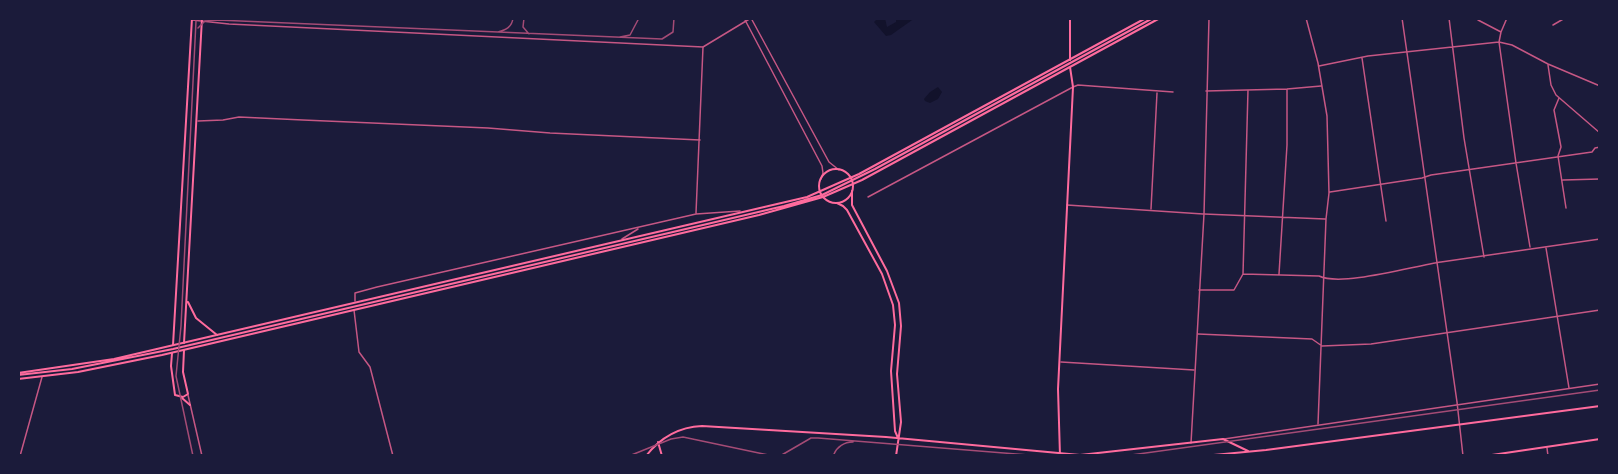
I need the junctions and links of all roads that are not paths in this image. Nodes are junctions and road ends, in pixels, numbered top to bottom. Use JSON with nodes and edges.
{"nodes":[{"id":1,"x":751,"y":18,"type":"edge"},
{"id":2,"x":1070,"y":18,"type":"edge"},
{"id":3,"x":1146,"y":18,"type":"edge"},
{"id":4,"x":1153,"y":18,"type":"edge"},
{"id":5,"x":1160,"y":18,"type":"edge"},
{"id":6,"x":1209,"y":18,"type":"edge"},
{"id":7,"x":1306,"y":18,"type":"edge"},
{"id":8,"x":1402,"y":18,"type":"edge"},
{"id":9,"x":1449,"y":18,"type":"edge"},
{"id":10,"x":1507,"y":18,"type":"edge"},
{"id":11,"x":1565,"y":18,"type":"edge"},
{"id":12,"x":192,"y":19,"type":"edge"},
{"id":13,"x":202,"y":20,"type":"edge"},
{"id":14,"x":745,"y":20,"type":"edge"},
{"id":15,"x":1478,"y":20,"type":"dead end"},
{"id":16,"x":1553,"y":25,"type":"dead end"},
{"id":17,"x":1501,"y":32,"type":"junction"},
{"id":18,"x":764,"y":42,"type":"junction"},
{"id":19,"x":1499,"y":42,"type":"junction"},
{"id":20,"x":758,"y":45,"type":"junction"},
{"id":21,"x":703,"y":46,"type":"junction"},
{"id":22,"x":1452,"y":47,"type":"junction"},
{"id":23,"x":769,"y":51,"type":"junction"},
{"id":24,"x":1407,"y":53,"type":"junction"},
{"id":25,"x":763,"y":54,"type":"junction"},
{"id":26,"x":1362,"y":57,"type":"junction"},
{"id":27,"x":1070,"y":63,"type":"junction"},
{"id":28,"x":1548,"y":64,"type":"junction"},
{"id":29,"x":1318,"y":66,"type":"junction"},
{"id":30,"x":1322,"y":86,"type":"junction"},
{"id":31,"x":1600,"y":86,"type":"edge"},
{"id":32,"x":1073,"y":87,"type":"junction"},
{"id":33,"x":1287,"y":89,"type":"junction"},
{"id":34,"x":1248,"y":90,"type":"junction"},
{"id":35,"x":1157,"y":91,"type":"junction"},
{"id":36,"x":1206,"y":91,"type":"junction"},
{"id":37,"x":1173,"y":92,"type":"dead end"},
{"id":38,"x":1559,"y":98,"type":"junction"},
{"id":39,"x":195,"y":121,"type":"junction"},
{"id":40,"x":1600,"y":133,"type":"edge"},
{"id":41,"x":700,"y":140,"type":"junction"},
{"id":42,"x":1600,"y":147,"type":"edge"},
{"id":43,"x":1558,"y":156,"type":"junction"},
{"id":44,"x":1516,"y":163,"type":"junction"},
{"id":45,"x":1470,"y":169,"type":"junction"},
{"id":46,"x":839,"y":170,"type":"junction"},
{"id":47,"x":1425,"y":177,"type":"junction"},
{"id":48,"x":821,"y":179,"type":"junction"},
{"id":49,"x":1600,"y":179,"type":"edge"},
{"id":50,"x":1563,"y":180,"type":"junction"},
{"id":51,"x":851,"y":181,"type":"junction"},
{"id":52,"x":1381,"y":185,"type":"junction"},
{"id":53,"x":852,"y":191,"type":"junction"},
{"id":54,"x":1329,"y":193,"type":"junction"},
{"id":55,"x":822,"y":195,"type":"junction"},
{"id":56,"x":868,"y":197,"type":"dead end"},
{"id":57,"x":837,"y":203,"type":"junction"},
{"id":58,"x":1067,"y":205,"type":"junction"},
{"id":59,"x":1566,"y":208,"type":"dead end"},
{"id":60,"x":1151,"y":209,"type":"junction"},
{"id":61,"x":747,"y":211,"type":"junction"},
{"id":62,"x":759,"y":211,"type":"junction"},
{"id":63,"x":696,"y":214,"type":"junction"},
{"id":64,"x":1204,"y":214,"type":"junction"},
{"id":65,"x":1245,"y":215,"type":"junction"},
{"id":66,"x":1283,"y":217,"type":"junction"},
{"id":67,"x":1326,"y":219,"type":"junction"},
{"id":68,"x":1386,"y":221,"type":"dead end"},
{"id":69,"x":642,"y":227,"type":"junction"},
{"id":70,"x":1600,"y":240,"type":"edge"},
{"id":71,"x":619,"y":241,"type":"junction"},
{"id":72,"x":609,"y":247,"type":"junction"},
{"id":73,"x":1546,"y":247,"type":"junction"},
{"id":74,"x":1530,"y":249,"type":"junction"},
{"id":75,"x":1484,"y":256,"type":"junction"},
{"id":76,"x":1437,"y":263,"type":"junction"},
{"id":77,"x":1242,"y":274,"type":"junction"},
{"id":78,"x":1279,"y":274,"type":"junction"},
{"id":79,"x":1325,"y":279,"type":"junction"},
{"id":80,"x":1199,"y":290,"type":"junction"},
{"id":81,"x":186,"y":298,"type":"junction"},
{"id":82,"x":355,"y":306,"type":"junction"},
{"id":83,"x":1600,"y":310,"type":"edge"},
{"id":84,"x":1557,"y":317,"type":"junction"},
{"id":85,"x":1448,"y":333,"type":"junction"},
{"id":86,"x":1197,"y":334,"type":"junction"},
{"id":87,"x":219,"y":336,"type":"junction"},
{"id":88,"x":184,"y":346,"type":"junction"},
{"id":89,"x":1322,"y":346,"type":"junction"},
{"id":90,"x":173,"y":349,"type":"junction"},
{"id":91,"x":1059,"y":362,"type":"junction"},
{"id":92,"x":1194,"y":370,"type":"junction"},
{"id":93,"x":42,"y":375,"type":"junction"},
{"id":94,"x":18,"y":376,"type":"edge"},
{"id":95,"x":1600,"y":384,"type":"edge"},
{"id":96,"x":1569,"y":388,"type":"junction"},
{"id":97,"x":188,"y":394,"type":"junction"},
{"id":98,"x":179,"y":397,"type":"junction"},
{"id":99,"x":190,"y":404,"type":"junction"},
{"id":100,"x":1458,"y":404,"type":"junction"},
{"id":101,"x":1600,"y":406,"type":"edge"},
{"id":102,"x":1318,"y":424,"type":"junction"},
{"id":103,"x":1460,"y":425,"type":"junction"},
{"id":104,"x":898,"y":438,"type":"junction"},
{"id":105,"x":1223,"y":439,"type":"junction"},
{"id":106,"x":1600,"y":439,"type":"edge"},
{"id":107,"x":658,"y":442,"type":"junction"},
{"id":108,"x":1191,"y":443,"type":"junction"},
{"id":109,"x":1546,"y":447,"type":"junction"},
{"id":110,"x":1248,"y":451,"type":"junction"},
{"id":111,"x":1060,"y":455,"type":"edge"},
{"id":112,"x":1227,"y":455,"type":"edge"},
{"id":113,"x":20,"y":456,"type":"edge"},
{"id":114,"x":202,"y":456,"type":"edge"},
{"id":115,"x":393,"y":456,"type":"edge"},
{"id":116,"x":646,"y":456,"type":"edge"},
{"id":117,"x":662,"y":456,"type":"edge"},
{"id":118,"x":896,"y":456,"type":"edge"},
{"id":119,"x":1203,"y":456,"type":"edge"},
{"id":120,"x":1463,"y":456,"type":"edge"},
{"id":121,"x":1485,"y":456,"type":"edge"},
{"id":122,"x":1548,"y":456,"type":"edge"}],
"edges":[{"from":1,"to":14,"type":"street"},
{"from":1,"to":18,"type":"street"},
{"from":2,"to":27,"type":"main road"},
{"from":3,"to":27,"type":"main road"},
{"from":4,"to":27,"type":"main road"},
{"from":5,"to":27,"type":"main road"},
{"from":6,"to":36,"type":"street"},
{"from":7,"to":29,"type":"street"},
{"from":8,"to":24,"type":"street"},
{"from":9,"to":22,"type":"street"},
{"from":10,"to":17,"type":"street"},
{"from":11,"to":16,"type":"street"},
{"from":12,"to":13,"type":"street"},
{"from":12,"to":90,"type":"main road"},
{"from":13,"to":21,"type":"street"},
{"from":13,"to":39,"type":"main road"},
{"from":14,"to":20,"type":"street"},
{"from":14,"to":21,"type":"street"},
{"from":15,"to":17,"type":"street"},
{"from":17,"to":19,"type":"street"},
{"from":18,"to":20,"type":"street"},
{"from":18,"to":23,"type":"street"},
{"from":19,"to":22,"type":"street"},
{"from":19,"to":28,"type":"street"},
{"from":19,"to":44,"type":"street"},
{"from":20,"to":25,"type":"street"},
{"from":21,"to":41,"type":"street"},
{"from":22,"to":24,"type":"street"},
{"from":22,"to":45,"type":"street"},
{"from":23,"to":25,"type":"street"},
{"from":23,"to":46,"type":"street"},
{"from":24,"to":26,"type":"street"},
{"from":24,"to":47,"type":"street"},
{"from":25,"to":48,"type":"street"},
{"from":26,"to":29,"type":"street"},
{"from":26,"to":52,"type":"street"},
{"from":27,"to":32,"type":"main road"},
{"from":27,"to":51,"type":"main road"},
{"from":27,"to":51,"type":"main road"},
{"from":28,"to":31,"type":"street"},
{"from":28,"to":38,"type":"street"},
{"from":29,"to":30,"type":"street"},
{"from":30,"to":33,"type":"street"},
{"from":30,"to":54,"type":"street"},
{"from":32,"to":35,"type":"street"},
{"from":32,"to":56,"type":"street"},
{"from":32,"to":58,"type":"main road"},
{"from":33,"to":34,"type":"street"},
{"from":33,"to":66,"type":"street"},
{"from":34,"to":36,"type":"street"},
{"from":34,"to":65,"type":"street"},
{"from":35,"to":37,"type":"street"},
{"from":35,"to":60,"type":"street"},
{"from":36,"to":64,"type":"street"},
{"from":38,"to":40,"type":"street"},
{"from":38,"to":43,"type":"street"},
{"from":39,"to":41,"type":"street"},
{"from":39,"to":81,"type":"main road"},
{"from":41,"to":63,"type":"street"},
{"from":42,"to":43,"type":"street"},
{"from":43,"to":44,"type":"street"},
{"from":43,"to":50,"type":"street"},
{"from":44,"to":45,"type":"street"},
{"from":44,"to":74,"type":"street"},
{"from":45,"to":47,"type":"street"},
{"from":45,"to":75,"type":"street"},
{"from":46,"to":48,"type":"main road"},
{"from":46,"to":51,"type":"main road"},
{"from":47,"to":52,"type":"street"},
{"from":47,"to":76,"type":"street"},
{"from":48,"to":55,"type":"main road"},
{"from":49,"to":50,"type":"street"},
{"from":50,"to":59,"type":"street"},
{"from":51,"to":53,"type":"main road"},
{"from":51,"to":55,"type":"main road"},
{"from":51,"to":55,"type":"main road"},
{"from":52,"to":54,"type":"street"},
{"from":52,"to":68,"type":"street"},
{"from":53,"to":57,"type":"main road"},
{"from":53,"to":104,"type":"main road"},
{"from":54,"to":67,"type":"street"},
{"from":55,"to":57,"type":"main road"},
{"from":55,"to":61,"type":"main road"},
{"from":55,"to":62,"type":"main road"},
{"from":55,"to":82,"type":"main road"},
{"from":57,"to":104,"type":"main road"},
{"from":58,"to":60,"type":"street"},
{"from":58,"to":91,"type":"main road"},
{"from":60,"to":64,"type":"street"},
{"from":61,"to":62,"type":"street"},
{"from":61,"to":63,"type":"street"},
{"from":61,"to":71,"type":"main road"},
{"from":62,"to":72,"type":"main road"},
{"from":63,"to":69,"type":"street"},
{"from":64,"to":65,"type":"street"},
{"from":64,"to":80,"type":"street"},
{"from":65,"to":66,"type":"street"},
{"from":65,"to":77,"type":"street"},
{"from":66,"to":67,"type":"street"},
{"from":66,"to":78,"type":"street"},
{"from":67,"to":79,"type":"street"},
{"from":69,"to":71,"type":"street"},
{"from":69,"to":82,"type":"street"},
{"from":70,"to":73,"type":"street"},
{"from":71,"to":72,"type":"street"},
{"from":71,"to":82,"type":"main road"},
{"from":72,"to":82,"type":"main road"},
{"from":73,"to":74,"type":"street"},
{"from":73,"to":84,"type":"street"},
{"from":74,"to":75,"type":"street"},
{"from":75,"to":76,"type":"street"},
{"from":76,"to":79,"type":"street"},
{"from":76,"to":85,"type":"street"},
{"from":77,"to":78,"type":"street"},
{"from":77,"to":80,"type":"street"},
{"from":78,"to":79,"type":"street"},
{"from":79,"to":89,"type":"street"},
{"from":80,"to":86,"type":"street"},
{"from":81,"to":87,"type":"main road"},
{"from":81,"to":88,"type":"main road"},
{"from":82,"to":87,"type":"main road"},
{"from":82,"to":88,"type":"main road"},
{"from":82,"to":115,"type":"street"},
{"from":83,"to":84,"type":"street"},
{"from":84,"to":85,"type":"street"},
{"from":84,"to":96,"type":"street"},
{"from":85,"to":89,"type":"street"},
{"from":85,"to":100,"type":"street"},
{"from":86,"to":89,"type":"street"},
{"from":86,"to":92,"type":"street"},
{"from":87,"to":88,"type":"main road"},
{"from":88,"to":90,"type":"main road"},
{"from":88,"to":97,"type":"main road"},
{"from":89,"to":102,"type":"street"},
{"from":90,"to":93,"type":"main road"},
{"from":90,"to":94,"type":"main road"},
{"from":90,"to":98,"type":"main road"},
{"from":91,"to":92,"type":"street"},
{"from":91,"to":111,"type":"main road"},
{"from":92,"to":108,"type":"street"},
{"from":93,"to":94,"type":"main road"},
{"from":93,"to":113,"type":"street"},
{"from":95,"to":96,"type":"street"},
{"from":96,"to":100,"type":"street"},
{"from":97,"to":98,"type":"main road"},
{"from":97,"to":99,"type":"street"},
{"from":98,"to":99,"type":"main road"},
{"from":99,"to":114,"type":"street"},
{"from":100,"to":102,"type":"street"},
{"from":100,"to":103,"type":"street"},
{"from":101,"to":103,"type":"main road"},
{"from":102,"to":105,"type":"street"},
{"from":103,"to":110,"type":"main road"},
{"from":103,"to":120,"type":"street"},
{"from":104,"to":107,"type":"main road"},
{"from":104,"to":111,"type":"main road"},
{"from":104,"to":118,"type":"main road"},
{"from":105,"to":108,"type":"main road"},
{"from":105,"to":110,"type":"main road"},
{"from":106,"to":109,"type":"main road"},
{"from":107,"to":116,"type":"main road"},
{"from":107,"to":117,"type":"main road"},
{"from":108,"to":111,"type":"main road"},
{"from":109,"to":121,"type":"main road"},
{"from":109,"to":122,"type":"street"},
{"from":110,"to":112,"type":"main road"},
{"from":112,"to":119,"type":"main road"}]}
